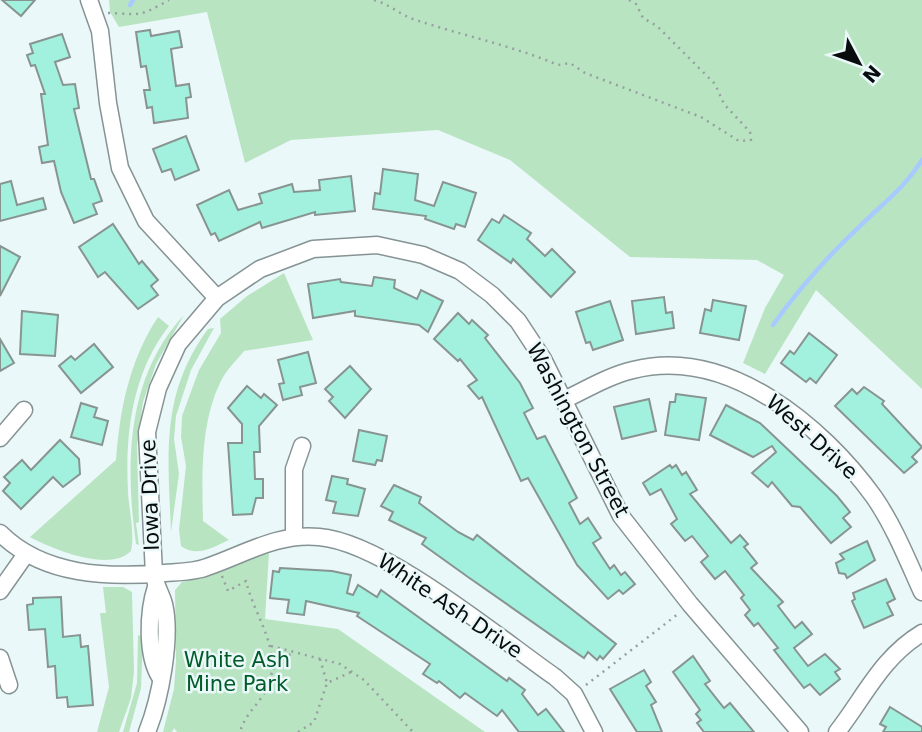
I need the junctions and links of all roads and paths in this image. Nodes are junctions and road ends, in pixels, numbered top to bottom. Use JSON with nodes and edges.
{"nodes":[{"id":1,"x":89,"y":0,"type":"edge"},
{"id":2,"x":169,"y":0,"type":"edge"},
{"id":3,"x":374,"y":0,"type":"edge"},
{"id":4,"x":629,"y":0,"type":"edge"},
{"id":5,"x":95,"y":17,"type":"junction"},
{"id":6,"x":218,"y":298,"type":"junction"},
{"id":7,"x":564,"y":400,"type":"junction"},
{"id":8,"x":24,"y":410,"type":"dead end"},
{"id":9,"x":0,"y":439,"type":"edge"},
{"id":10,"x":302,"y":446,"type":"dead end"},
{"id":11,"x":0,"y":533,"type":"edge"},
{"id":12,"x":294,"y":537,"type":"junction"},
{"id":13,"x":26,"y":554,"type":"junction"},
{"id":14,"x":220,"y":573,"type":"dead end"},
{"id":15,"x":155,"y":580,"type":"junction"},
{"id":16,"x":0,"y":591,"type":"edge"},
{"id":17,"x":922,"y":592,"type":"edge"},
{"id":18,"x":690,"y":604,"type":"junction"},
{"id":19,"x":922,"y":633,"type":"edge"},
{"id":20,"x":271,"y":646,"type":"junction"},
{"id":21,"x":294,"y":651,"type":"junction"},
{"id":22,"x":0,"y":658,"type":"edge"},
{"id":23,"x":319,"y":658,"type":"junction"},
{"id":24,"x":274,"y":669,"type":"junction"},
{"id":25,"x":351,"y":672,"type":"junction"},
{"id":26,"x":327,"y":683,"type":"junction"},
{"id":27,"x":9,"y":685,"type":"dead end"},
{"id":28,"x":574,"y":694,"type":"junction"},
{"id":29,"x":147,"y":732,"type":"edge"},
{"id":30,"x":240,"y":732,"type":"edge"},
{"id":31,"x":298,"y":732,"type":"edge"},
{"id":32,"x":413,"y":732,"type":"edge"},
{"id":33,"x":594,"y":732,"type":"edge"},
{"id":34,"x":800,"y":732,"type":"edge"},
{"id":35,"x":837,"y":732,"type":"edge"}],
"edges":[{"from":1,"to":5,"type":"street"},
{"from":2,"to":5,"type":"path"},
{"from":3,"to":4,"type":"path"},
{"from":5,"to":6,"type":"street"},
{"from":6,"to":7,"type":"street","name":"Washington Street"},
{"from":6,"to":15,"type":"street","name":"Iowa Drive"},
{"from":7,"to":17,"type":"street","name":"West Drive"},
{"from":7,"to":18,"type":"street","name":"Washington Street"},
{"from":8,"to":9,"type":"street"},
{"from":10,"to":12,"type":"street"},
{"from":11,"to":13,"type":"street","name":"White Ash Drive"},
{"from":12,"to":15,"type":"street","name":"White Ash Drive"},
{"from":12,"to":28,"type":"street","name":"White Ash Drive"},
{"from":13,"to":15,"type":"street","name":"White Ash Drive"},
{"from":13,"to":16,"type":"street"},
{"from":14,"to":20,"type":"path"},
{"from":15,"to":29,"type":"street","name":"Iowa Drive"},
{"from":18,"to":28,"type":"path"},
{"from":18,"to":34,"type":"street","name":"Washington Street"},
{"from":19,"to":35,"type":"street"},
{"from":20,"to":21,"type":"path"},
{"from":20,"to":24,"type":"path"},
{"from":21,"to":23,"type":"path"},
{"from":21,"to":24,"type":"path"},
{"from":22,"to":27,"type":"street"},
{"from":23,"to":25,"type":"path"},
{"from":23,"to":26,"type":"path"},
{"from":24,"to":30,"type":"path"},
{"from":25,"to":26,"type":"path"},
{"from":25,"to":32,"type":"path"},
{"from":26,"to":31,"type":"path"},
{"from":28,"to":33,"type":"street","name":"White Ash Drive"}]}
